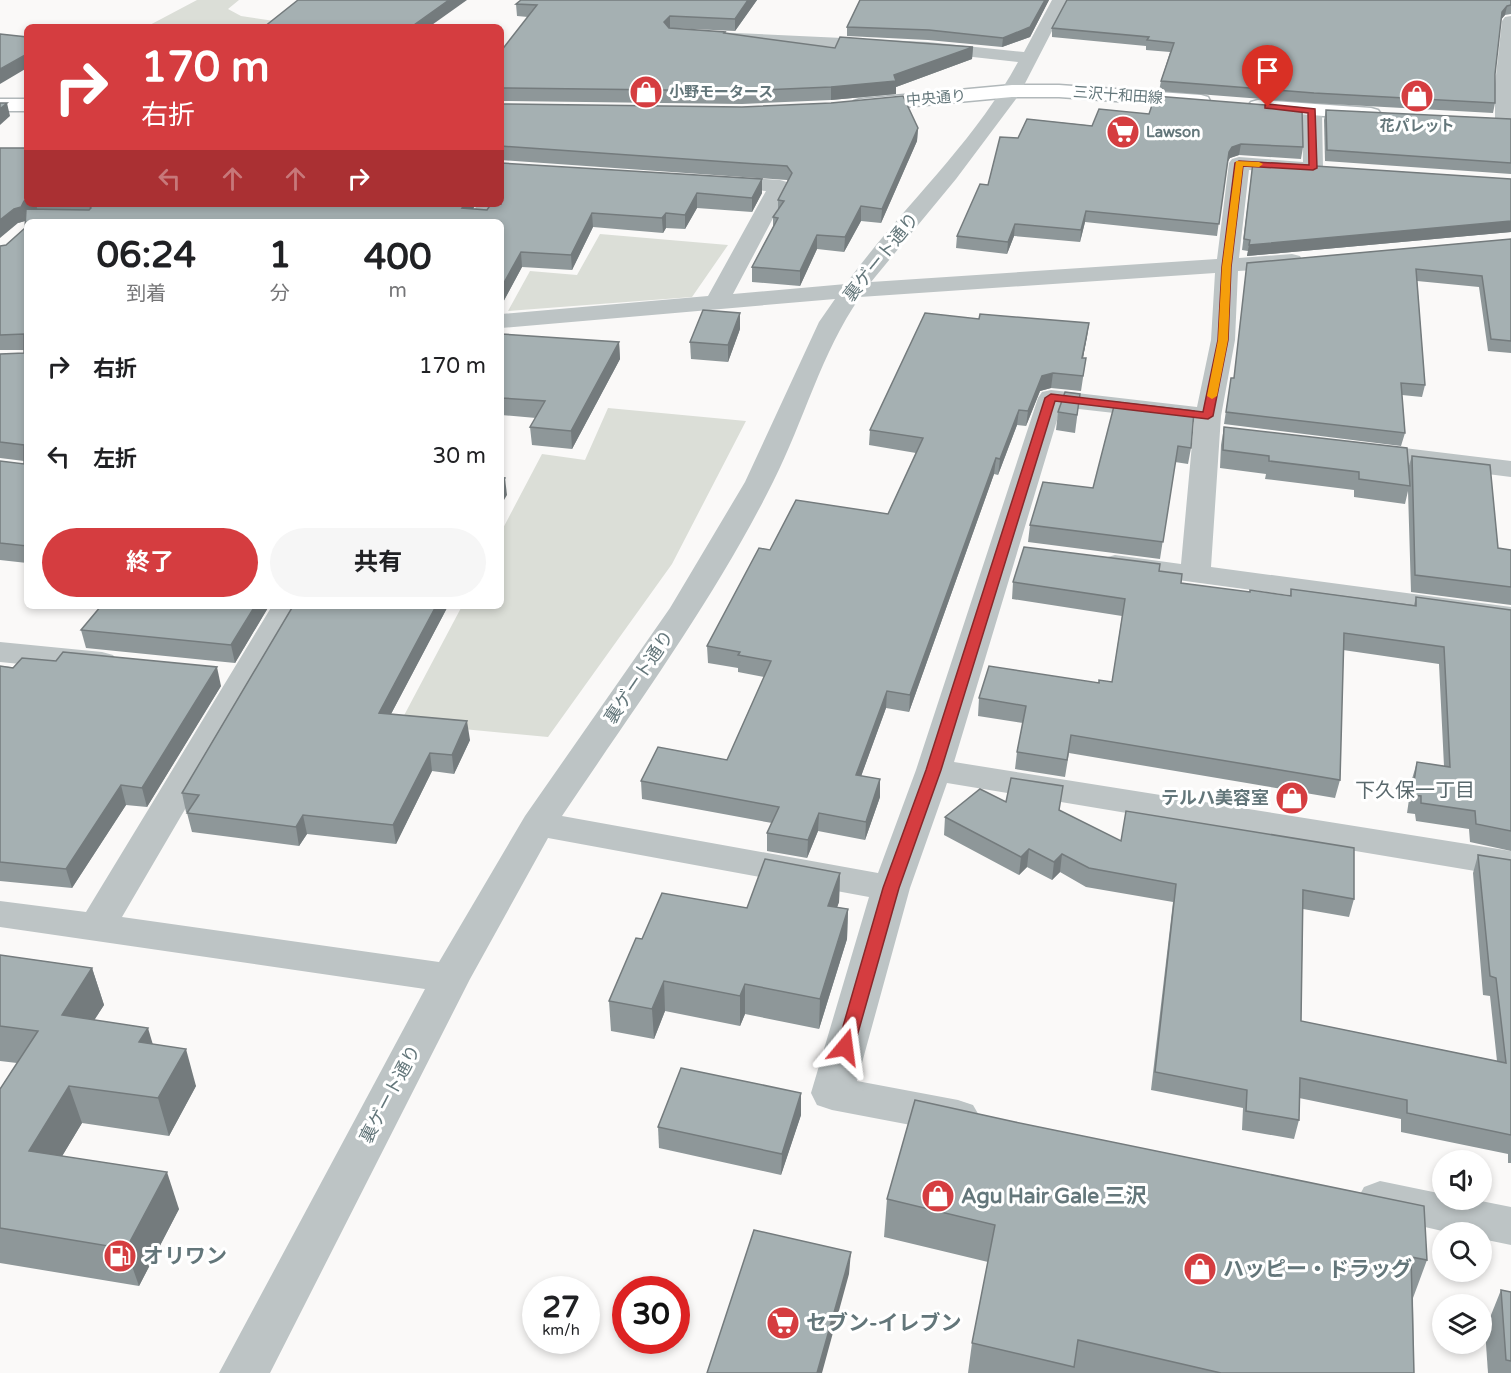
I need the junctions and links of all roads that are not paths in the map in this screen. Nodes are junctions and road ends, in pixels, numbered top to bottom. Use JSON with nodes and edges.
{"nodes":[{"id":1,"x":1060,"y":0,"type":"edge"},
{"id":2,"x":1511,"y":21,"type":"edge"},
{"id":3,"x":699,"y":35,"type":"edge"},
{"id":4,"x":1030,"y":58,"type":"junction"},
{"id":5,"x":1012,"y":91,"type":"junction"},
{"id":6,"x":0,"y":105,"type":"edge"},
{"id":7,"x":24,"y":105,"type":"edge"},
{"id":8,"x":841,"y":107,"type":"edge"},
{"id":9,"x":1312,"y":111,"type":"junction"},
{"id":10,"x":1392,"y":115,"type":"edge"},
{"id":11,"x":1483,"y":120,"type":"edge"},
{"id":12,"x":1508,"y":122,"type":"edge"},
{"id":13,"x":1313,"y":168,"type":"junction"},
{"id":14,"x":1336,"y":170,"type":"edge"},
{"id":15,"x":700,"y":180,"type":"edge"},
{"id":16,"x":1310,"y":259,"type":"edge"},
{"id":17,"x":1227,"y":267,"type":"junction"},
{"id":18,"x":850,"y":292,"type":"junction"},
{"id":19,"x":716,"y":303,"type":"junction"},
{"id":20,"x":504,"y":321,"type":"edge"},
{"id":21,"x":1215,"y":427,"type":"junction"},
{"id":22,"x":1334,"y":447,"type":"edge"},
{"id":23,"x":1511,"y":469,"type":"edge"},
{"id":24,"x":1093,"y":561,"type":"edge"},
{"id":25,"x":1195,"y":574,"type":"junction"},
{"id":26,"x":286,"y":609,"type":"edge"},
{"id":27,"x":1511,"y":616,"type":"edge"},
{"id":28,"x":1,"y":653,"type":"edge"},
{"id":29,"x":129,"y":665,"type":"edge"},
{"id":30,"x":210,"y":673,"type":"edge"},
{"id":31,"x":244,"y":676,"type":"junction"},
{"id":32,"x":934,"y":770,"type":"junction"},
{"id":33,"x":538,"y":824,"type":"junction"},
{"id":34,"x":1511,"y":864,"type":"edge"},
{"id":35,"x":891,"y":888,"type":"junction"},
{"id":36,"x":0,"y":914,"type":"edge"},
{"id":37,"x":97,"y":926,"type":"junction"},
{"id":38,"x":450,"y":979,"type":"junction"},
{"id":39,"x":996,"y":1125,"type":"edge"},
{"id":40,"x":1347,"y":1194,"type":"edge"},
{"id":41,"x":1511,"y":1226,"type":"edge"},
{"id":42,"x":244,"y":1373,"type":"edge"}],
"edges":[{"from":1,"to":4,"type":"street","name":"裏ゲート通り"},
{"from":2,"to":12,"type":"street"},
{"from":3,"to":4,"type":"street"},
{"from":4,"to":5,"type":"street","name":"裏ゲート通り"},
{"from":5,"to":8,"type":"main road","name":"中央通り"},
{"from":5,"to":9,"type":"main road","name":"三沢十和田線"},
{"from":5,"to":18,"type":"street","name":"裏ゲート通り"},
{"from":6,"to":7,"type":"main road"},
{"from":9,"to":10,"type":"main road","name":"三沢十和田線"},
{"from":9,"to":13,"type":"street"},
{"from":11,"to":12,"type":"main road"},
{"from":13,"to":14,"type":"street"},
{"from":13,"to":17,"type":"street"},
{"from":15,"to":19,"type":"street"},
{"from":16,"to":17,"type":"street"},
{"from":17,"to":18,"type":"street"},
{"from":17,"to":21,"type":"street"},
{"from":18,"to":19,"type":"street"},
{"from":18,"to":33,"type":"street","name":"裏ゲート通り"},
{"from":19,"to":20,"type":"street"},
{"from":21,"to":25,"type":"street"},
{"from":21,"to":32,"type":"street"},
{"from":22,"to":23,"type":"street"},
{"from":24,"to":25,"type":"street"},
{"from":25,"to":27,"type":"street"},
{"from":26,"to":31,"type":"street"},
{"from":28,"to":29,"type":"street"},
{"from":30,"to":31,"type":"street"},
{"from":31,"to":37,"type":"street"},
{"from":32,"to":34,"type":"street"},
{"from":32,"to":35,"type":"street"},
{"from":33,"to":35,"type":"street"},
{"from":33,"to":38,"type":"street","name":"裏ゲート通り"},
{"from":35,"to":39,"type":"street"},
{"from":36,"to":37,"type":"street"},
{"from":37,"to":38,"type":"street"},
{"from":38,"to":42,"type":"street","name":"裏ゲート通り"},
{"from":40,"to":41,"type":"street"}]}
